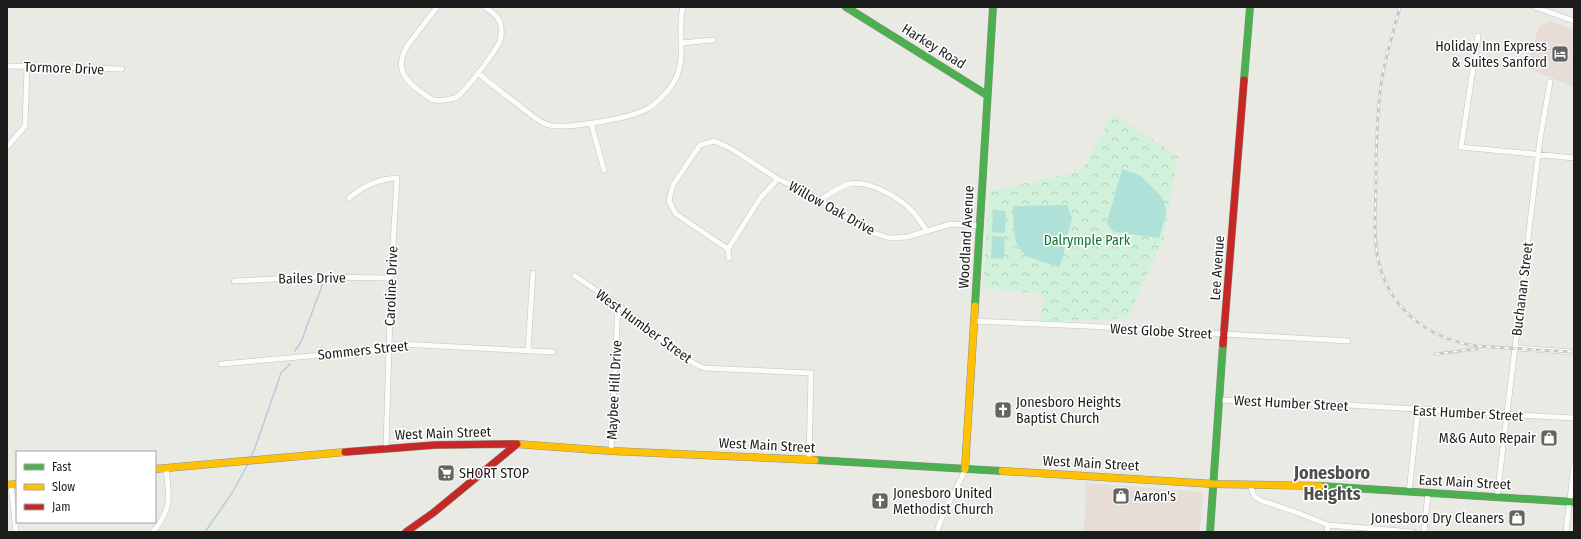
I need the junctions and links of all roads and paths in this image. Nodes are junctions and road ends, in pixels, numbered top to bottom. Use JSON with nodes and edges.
{"nodes":[{"id":1,"x":437,"y":7,"type":"edge"},
{"id":2,"x":485,"y":7,"type":"edge"},
{"id":3,"x":682,"y":7,"type":"edge"},
{"id":4,"x":846,"y":7,"type":"edge"},
{"id":5,"x":993,"y":7,"type":"edge"},
{"id":6,"x":1250,"y":7,"type":"edge"},
{"id":7,"x":1535,"y":7,"type":"edge"},
{"id":8,"x":1574,"y":21,"type":"edge"},
{"id":9,"x":1478,"y":36,"type":"dead end"},
{"id":10,"x":713,"y":40,"type":"dead end"},
{"id":11,"x":681,"y":44,"type":"junction"},
{"id":12,"x":7,"y":66,"type":"edge"},
{"id":13,"x":27,"y":66,"type":"junction"},
{"id":14,"x":122,"y":69,"type":"dead end"},
{"id":15,"x":478,"y":73,"type":"junction"},
{"id":16,"x":1550,"y":82,"type":"dead end"},
{"id":17,"x":988,"y":94,"type":"junction"},
{"id":18,"x":591,"y":123,"type":"junction"},
{"id":19,"x":7,"y":147,"type":"edge"},
{"id":20,"x":1538,"y":154,"type":"junction"},
{"id":21,"x":1574,"y":158,"type":"edge"},
{"id":22,"x":604,"y":170,"type":"dead end"},
{"id":23,"x":778,"y":179,"type":"junction"},
{"id":24,"x":349,"y":198,"type":"dead end"},
{"id":25,"x":820,"y":200,"type":"junction"},
{"id":26,"x":980,"y":226,"type":"junction"},
{"id":27,"x":927,"y":231,"type":"junction"},
{"id":28,"x":728,"y":249,"type":"junction"},
{"id":29,"x":729,"y":258,"type":"dead end"},
{"id":30,"x":533,"y":273,"type":"dead end"},
{"id":31,"x":575,"y":276,"type":"dead end"},
{"id":32,"x":391,"y":278,"type":"junction"},
{"id":33,"x":234,"y":281,"type":"dead end"},
{"id":34,"x":618,"y":305,"type":"junction"},
{"id":35,"x":974,"y":321,"type":"junction"},
{"id":36,"x":1225,"y":335,"type":"junction"},
{"id":37,"x":1348,"y":341,"type":"dead end"},
{"id":38,"x":388,"y":347,"type":"junction"},
{"id":39,"x":1515,"y":348,"type":"junction"},
{"id":40,"x":528,"y":350,"type":"junction"},
{"id":41,"x":553,"y":352,"type":"dead end"},
{"id":42,"x":1574,"y":352,"type":"edge"},
{"id":43,"x":221,"y":364,"type":"dead end"},
{"id":44,"x":1219,"y":400,"type":"junction"},
{"id":45,"x":1362,"y":407,"type":"joint"},
{"id":46,"x":1418,"y":410,"type":"junction"},
{"id":47,"x":1507,"y":415,"type":"junction"},
{"id":48,"x":1574,"y":418,"type":"edge"},
{"id":49,"x":517,"y":444,"type":"junction"},
{"id":50,"x":386,"y":448,"type":"junction"},
{"id":51,"x":611,"y":451,"type":"junction"},
{"id":52,"x":809,"y":460,"type":"junction"},
{"id":53,"x":1574,"y":465,"type":"edge"},
{"id":54,"x":166,"y":468,"type":"junction"},
{"id":55,"x":156,"y":469,"type":"edge"},
{"id":56,"x":965,"y":469,"type":"junction"},
{"id":57,"x":1214,"y":484,"type":"junction"},
{"id":58,"x":12,"y":485,"type":"edge"},
{"id":59,"x":1250,"y":485,"type":"junction"},
{"id":60,"x":1355,"y":488,"type":"joint"},
{"id":61,"x":1409,"y":492,"type":"junction"},
{"id":62,"x":1428,"y":493,"type":"junction"},
{"id":63,"x":1497,"y":497,"type":"junction"},
{"id":64,"x":1572,"y":502,"type":"edge"},
{"id":65,"x":1328,"y":525,"type":"junction"},
{"id":66,"x":16,"y":532,"type":"edge"},
{"id":67,"x":153,"y":532,"type":"edge"},
{"id":68,"x":406,"y":532,"type":"edge"},
{"id":69,"x":936,"y":532,"type":"edge"},
{"id":70,"x":1210,"y":532,"type":"edge"},
{"id":71,"x":1327,"y":532,"type":"edge"},
{"id":72,"x":1413,"y":532,"type":"edge"},
{"id":73,"x":1424,"y":532,"type":"edge"},
{"id":74,"x":1566,"y":532,"type":"edge"}],
"edges":[{"from":1,"to":15,"type":"street"},
{"from":2,"to":15,"type":"street"},
{"from":3,"to":11,"type":"street"},
{"from":4,"to":17,"type":"main road","name":"Harkey Road"},
{"from":5,"to":17,"type":"main road","name":"Woodland Avenue"},
{"from":6,"to":36,"type":"main road","name":"Lee Avenue"},
{"from":7,"to":8,"type":"street"},
{"from":9,"to":20,"type":"street"},
{"from":10,"to":11,"type":"street"},
{"from":11,"to":18,"type":"street"},
{"from":12,"to":13,"type":"street","name":"Tormore Drive"},
{"from":13,"to":14,"type":"street","name":"Tormore Drive"},
{"from":13,"to":19,"type":"street"},
{"from":15,"to":18,"type":"street"},
{"from":16,"to":20,"type":"street","name":"Buchanan Street"},
{"from":17,"to":26,"type":"main road","name":"Woodland Avenue"},
{"from":18,"to":22,"type":"street"},
{"from":20,"to":21,"type":"street"},
{"from":20,"to":39,"type":"street","name":"Buchanan Street"},
{"from":23,"to":25,"type":"street","name":"Willow Oak Drive"},
{"from":23,"to":28,"type":"street","name":"Willow Oak Drive"},
{"from":23,"to":28,"type":"street","name":"Willow Oak Drive"},
{"from":24,"to":32,"type":"street","name":"Caroline Drive"},
{"from":25,"to":27,"type":"street","name":"Willow Oak Drive"},
{"from":25,"to":27,"type":"street"},
{"from":26,"to":27,"type":"street","name":"Willow Oak Drive"},
{"from":26,"to":35,"type":"main road","name":"Woodland Avenue"},
{"from":28,"to":29,"type":"street"},
{"from":30,"to":40,"type":"street"},
{"from":31,"to":34,"type":"street","name":"West Humber Street"},
{"from":32,"to":33,"type":"street","name":"Bailes Drive"},
{"from":32,"to":38,"type":"street","name":"Caroline Drive"},
{"from":34,"to":51,"type":"street","name":"Maybee Hill Drive"},
{"from":34,"to":52,"type":"street","name":"West Humber Street"},
{"from":35,"to":36,"type":"street","name":"West Globe Street"},
{"from":35,"to":56,"type":"main road","name":"Woodland Avenue"},
{"from":36,"to":37,"type":"street","name":"West Globe Street"},
{"from":36,"to":44,"type":"main road","name":"Lee Avenue"},
{"from":38,"to":40,"type":"street","name":"Sommers Street"},
{"from":38,"to":43,"type":"street","name":"Sommers Street"},
{"from":38,"to":50,"type":"street","name":"Caroline Drive"},
{"from":39,"to":42,"type":"street"},
{"from":39,"to":47,"type":"street","name":"Buchanan Street"},
{"from":40,"to":41,"type":"street","name":"Sommers Street"},
{"from":44,"to":45,"type":"street","name":"West Humber Street"},
{"from":44,"to":57,"type":"main road","name":"Lee Avenue"},
{"from":45,"to":46,"type":"street","name":"East Humber Street"},
{"from":46,"to":47,"type":"street","name":"East Humber Street"},
{"from":46,"to":61,"type":"street"},
{"from":47,"to":48,"type":"street","name":"East Humber Street"},
{"from":47,"to":63,"type":"street","name":"Buchanan Street"},
{"from":49,"to":50,"type":"main road","name":"West Main Street"},
{"from":49,"to":51,"type":"main road","name":"West Main Street"},
{"from":49,"to":68,"type":"main road"},
{"from":50,"to":54,"type":"main road","name":"West Main Street"},
{"from":51,"to":52,"type":"main road","name":"West Main Street"},
{"from":52,"to":56,"type":"main road","name":"West Main Street"},
{"from":53,"to":64,"type":"street"},
{"from":54,"to":55,"type":"main road","name":"West Main Street"},
{"from":54,"to":67,"type":"street"},
{"from":56,"to":57,"type":"main road","name":"West Main Street"},
{"from":56,"to":69,"type":"street"},
{"from":57,"to":59,"type":"main road","name":"West Main Street"},
{"from":57,"to":70,"type":"main road","name":"Lee Avenue"},
{"from":58,"to":66,"type":"street"},
{"from":59,"to":60,"type":"main road","name":"West Main Street"},
{"from":59,"to":65,"type":"street"},
{"from":60,"to":61,"type":"main road","name":"East Main Street"},
{"from":61,"to":62,"type":"main road","name":"East Main Street"},
{"from":62,"to":63,"type":"main road","name":"East Main Street"},
{"from":62,"to":73,"type":"street"},
{"from":63,"to":64,"type":"main road","name":"East Main Street"},
{"from":64,"to":74,"type":"street"},
{"from":65,"to":71,"type":"street"},
{"from":65,"to":72,"type":"street"}]}
